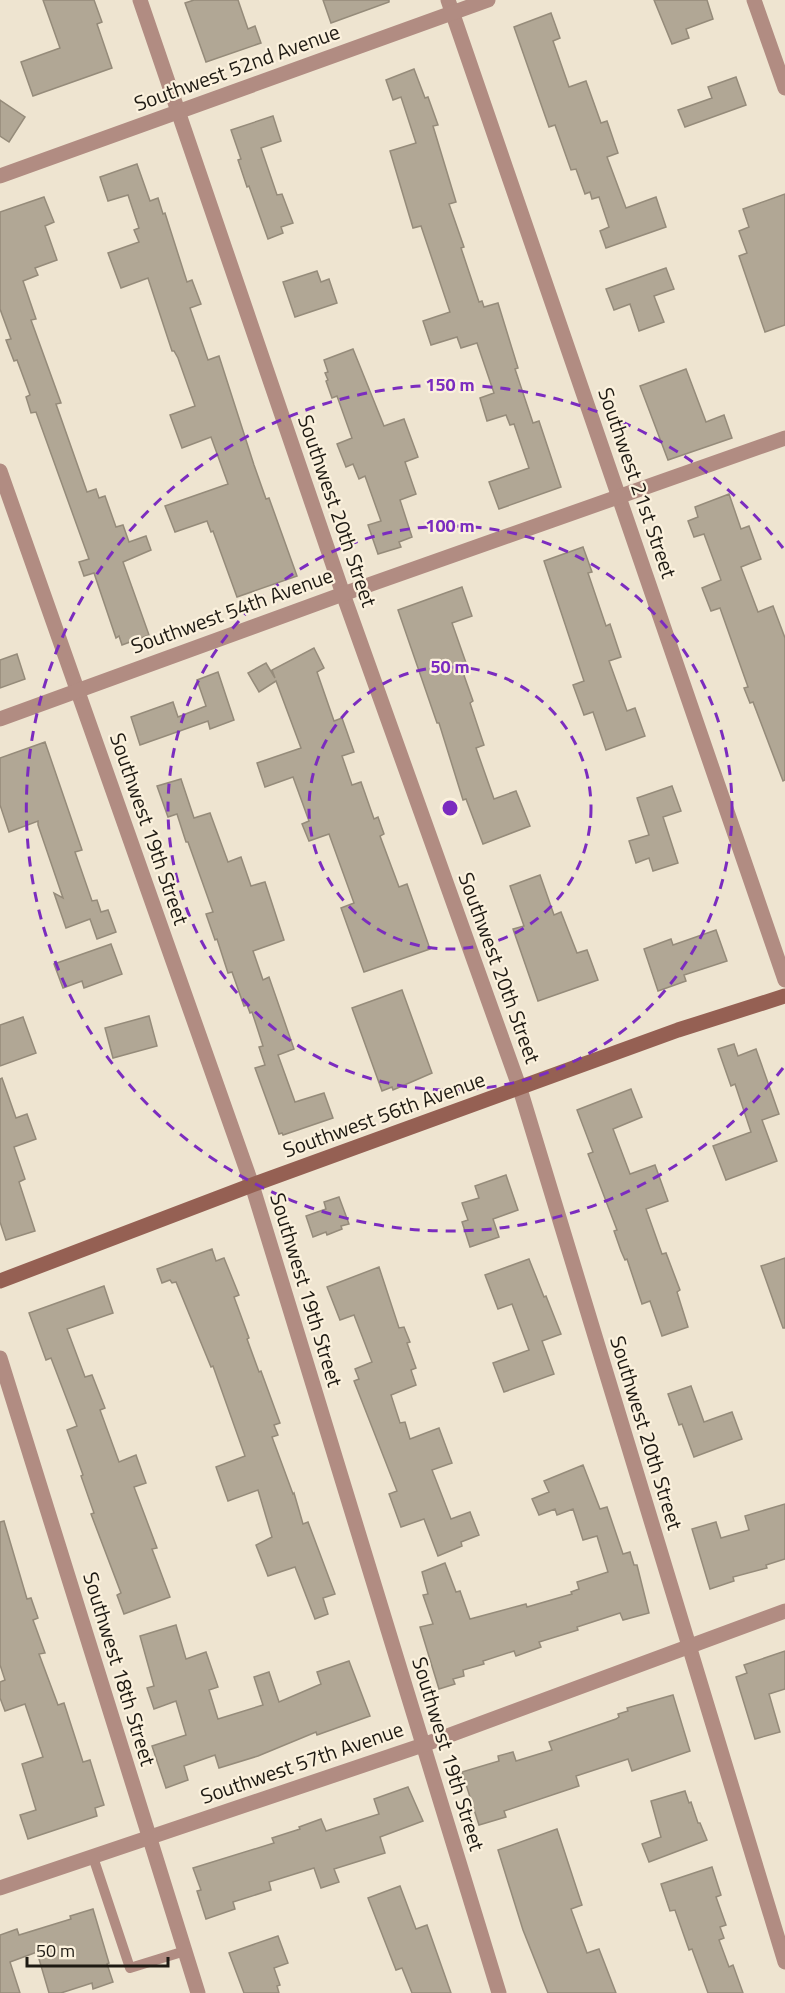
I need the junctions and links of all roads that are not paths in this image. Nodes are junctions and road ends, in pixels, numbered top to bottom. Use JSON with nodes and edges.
{"nodes":[{"id":1,"x":140,"y":0,"type":"edge"},
{"id":2,"x":488,"y":0,"type":"edge"},
{"id":3,"x":754,"y":0,"type":"edge"},
{"id":4,"x":451,"y":6,"type":"edge"},
{"id":5,"x":785,"y":88,"type":"edge"},
{"id":6,"x":179,"y":111,"type":"junction"},
{"id":7,"x":0,"y":176,"type":"edge"},
{"id":8,"x":785,"y":438,"type":"edge"},
{"id":9,"x":0,"y":471,"type":"edge"},
{"id":10,"x":619,"y":497,"type":"junction"},
{"id":11,"x":342,"y":594,"type":"junction"},
{"id":12,"x":77,"y":690,"type":"junction"},
{"id":13,"x":0,"y":719,"type":"edge"},
{"id":14,"x":785,"y":980,"type":"edge"},
{"id":15,"x":785,"y":996,"type":"edge"},
{"id":16,"x":520,"y":1089,"type":"junction"},
{"id":17,"x":252,"y":1185,"type":"junction"},
{"id":18,"x":0,"y":1281,"type":"edge"},
{"id":19,"x":0,"y":1358,"type":"edge"},
{"id":20,"x":785,"y":1611,"type":"edge"},
{"id":21,"x":688,"y":1645,"type":"junction"},
{"id":22,"x":423,"y":1745,"type":"junction"},
{"id":23,"x":150,"y":1836,"type":"junction"},
{"id":24,"x":93,"y":1857,"type":"junction"},
{"id":25,"x":0,"y":1888,"type":"edge"},
{"id":26,"x":185,"y":1951,"type":"junction"},
{"id":27,"x":785,"y":1962,"type":"edge"},
{"id":28,"x":198,"y":1993,"type":"edge"},
{"id":29,"x":499,"y":1993,"type":"edge"}],
"edges":[{"from":1,"to":6,"type":"street","name":"Southwest 20th Street"},
{"from":2,"to":4,"type":"street","name":"Southwest 52nd Avenue"},
{"from":3,"to":5,"type":"street"},
{"from":4,"to":6,"type":"street","name":"Southwest 52nd Avenue"},
{"from":4,"to":10,"type":"street","name":"Southwest 21st Street"},
{"from":6,"to":7,"type":"street","name":"Southwest 52nd Avenue"},
{"from":6,"to":11,"type":"street","name":"Southwest 20th Street"},
{"from":8,"to":10,"type":"street","name":"Southwest 54th Avenue"},
{"from":9,"to":12,"type":"street","name":"Southwest 19th Street"},
{"from":10,"to":11,"type":"street","name":"Southwest 54th Avenue"},
{"from":10,"to":14,"type":"street","name":"Southwest 21st Street"},
{"from":11,"to":12,"type":"street","name":"Southwest 54th Avenue"},
{"from":11,"to":16,"type":"street","name":"Southwest 20th Street"},
{"from":12,"to":13,"type":"street","name":"Southwest 54th Avenue"},
{"from":12,"to":17,"type":"street","name":"Southwest 19th Street"},
{"from":15,"to":16,"type":"street","name":"Southwest 56th Avenue"},
{"from":16,"to":17,"type":"street","name":"Southwest 56th Avenue"},
{"from":16,"to":21,"type":"street","name":"Southwest 20th Street"},
{"from":17,"to":18,"type":"street","name":"Southwest 56th Avenue"},
{"from":17,"to":22,"type":"street","name":"Southwest 19th Street"},
{"from":19,"to":23,"type":"street","name":"Southwest 18th Street"},
{"from":20,"to":21,"type":"street","name":"Southwest 57th Avenue"},
{"from":21,"to":22,"type":"street","name":"Southwest 57th Avenue"},
{"from":21,"to":27,"type":"street","name":"Southwest 20th Street"},
{"from":22,"to":23,"type":"street","name":"Southwest 57th Avenue"},
{"from":22,"to":29,"type":"street","name":"Southwest 19th Street"},
{"from":23,"to":24,"type":"street","name":"Southwest 57th Avenue"},
{"from":23,"to":26,"type":"street","name":"Southwest 18th Street"},
{"from":24,"to":25,"type":"street","name":"Southwest 57th Avenue"},
{"from":24,"to":26,"type":"lane"},
{"from":26,"to":28,"type":"street","name":"Southwest 18th Street"}]}
